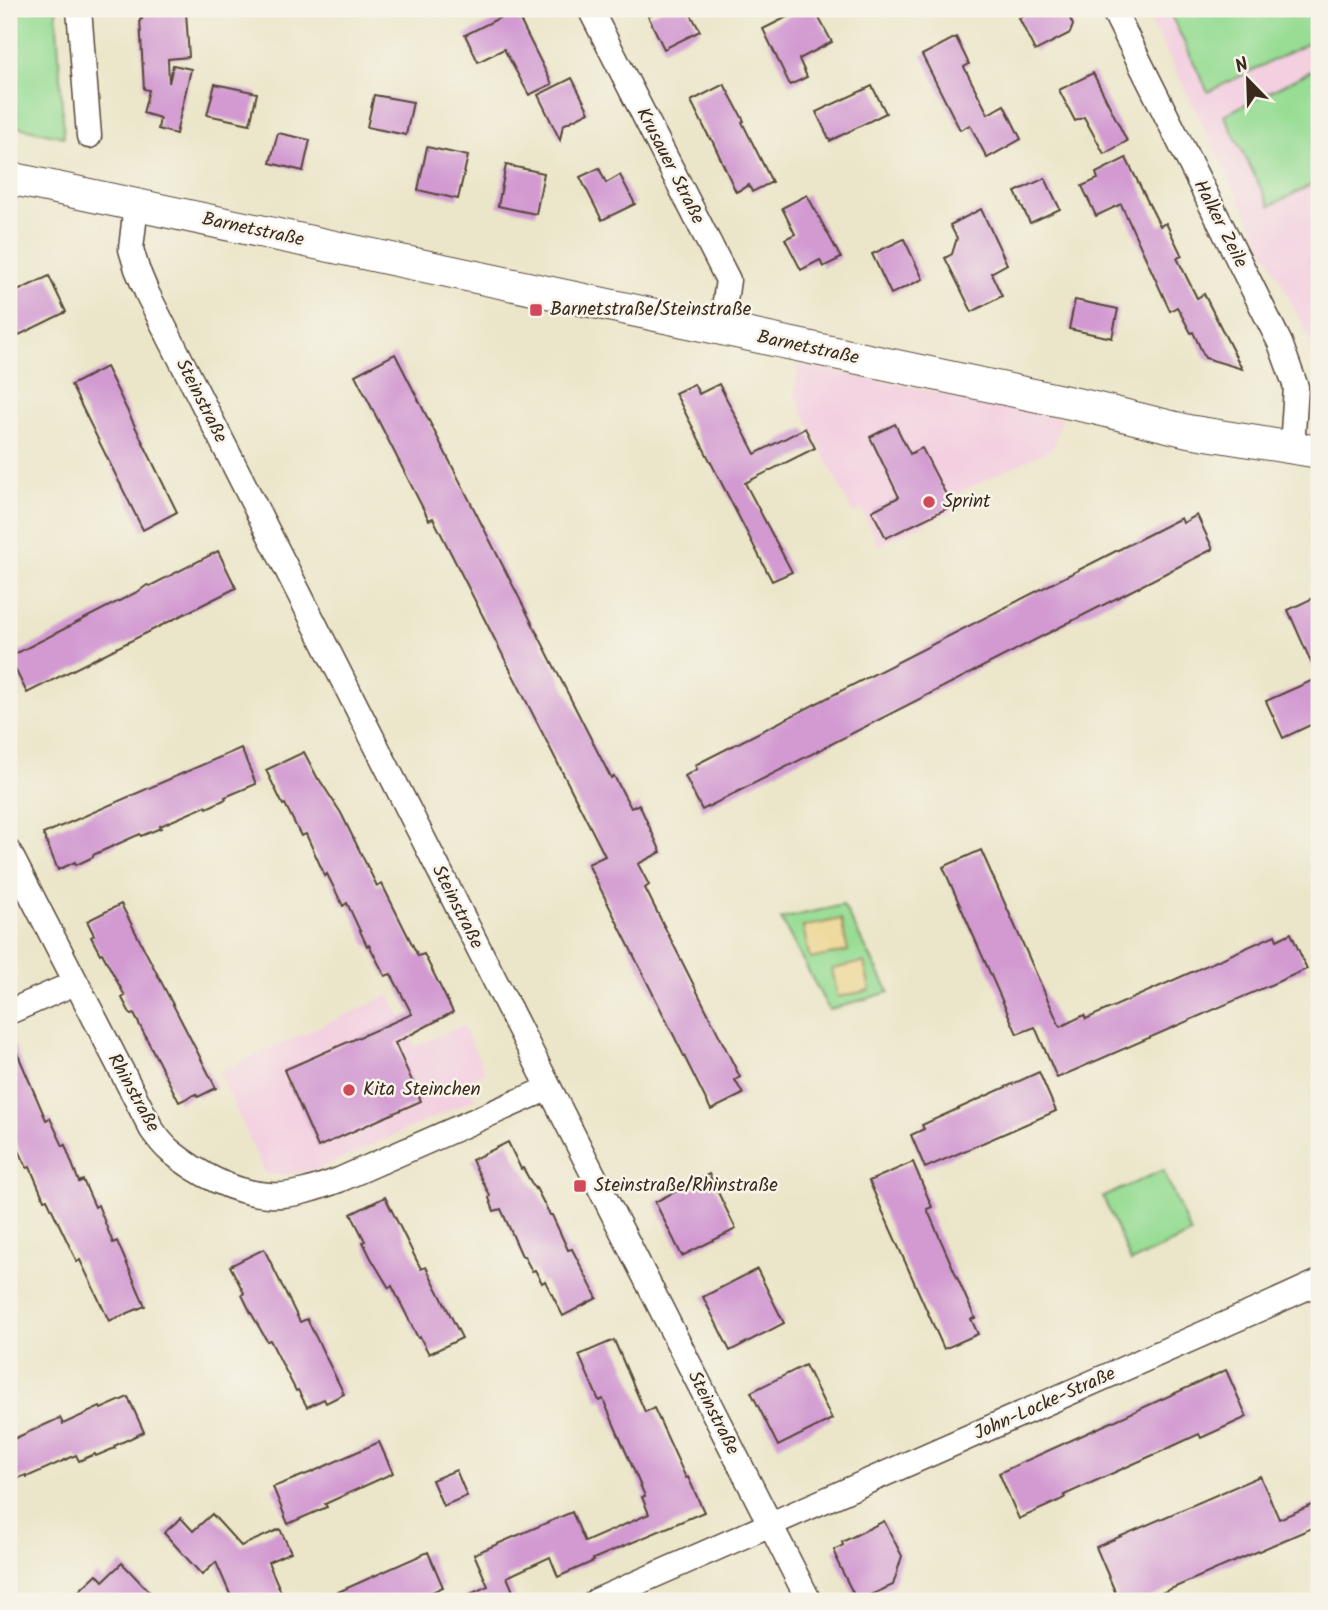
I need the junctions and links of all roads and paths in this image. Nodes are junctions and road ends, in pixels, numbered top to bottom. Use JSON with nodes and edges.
{"nodes":[{"id":1,"x":79,"y":9,"type":"edge"},
{"id":2,"x":590,"y":9,"type":"edge"},
{"id":3,"x":1113,"y":9,"type":"edge"},
{"id":4,"x":89,"y":136,"type":"dead end"},
{"id":5,"x":9,"y":178,"type":"edge"},
{"id":6,"x":136,"y":205,"type":"junction"},
{"id":7,"x":721,"y":329,"type":"junction"},
{"id":8,"x":1306,"y":450,"type":"edge"},
{"id":9,"x":9,"y":852,"type":"edge"},
{"id":10,"x":75,"y":983,"type":"junction"},
{"id":11,"x":9,"y":1012,"type":"edge"},
{"id":12,"x":549,"y":1088,"type":"junction"},
{"id":13,"x":1319,"y":1282,"type":"edge"},
{"id":14,"x":770,"y":1525,"type":"junction"},
{"id":15,"x":596,"y":1601,"type":"edge"},
{"id":16,"x":809,"y":1601,"type":"edge"}],
"edges":[{"from":1,"to":4,"type":"street"},
{"from":2,"to":7,"type":"street","name":"Krusauer Straße"},
{"from":3,"to":8,"type":"street","name":"Halker Zeile"},
{"from":5,"to":6,"type":"street","name":"Barnetstraße"},
{"from":6,"to":7,"type":"street","name":"Barnetstraße"},
{"from":6,"to":12,"type":"street","name":"Steinstraße"},
{"from":7,"to":8,"type":"street","name":"Barnetstraße"},
{"from":9,"to":10,"type":"street","name":"Rhinstraße"},
{"from":10,"to":11,"type":"street"},
{"from":10,"to":12,"type":"street","name":"Rhinstraße"},
{"from":12,"to":14,"type":"street","name":"Steinstraße"},
{"from":13,"to":14,"type":"street","name":"John-Locke-Straße"},
{"from":14,"to":15,"type":"street","name":"John-Locke-Straße"},
{"from":14,"to":16,"type":"street","name":"Steinstraße"}]}
